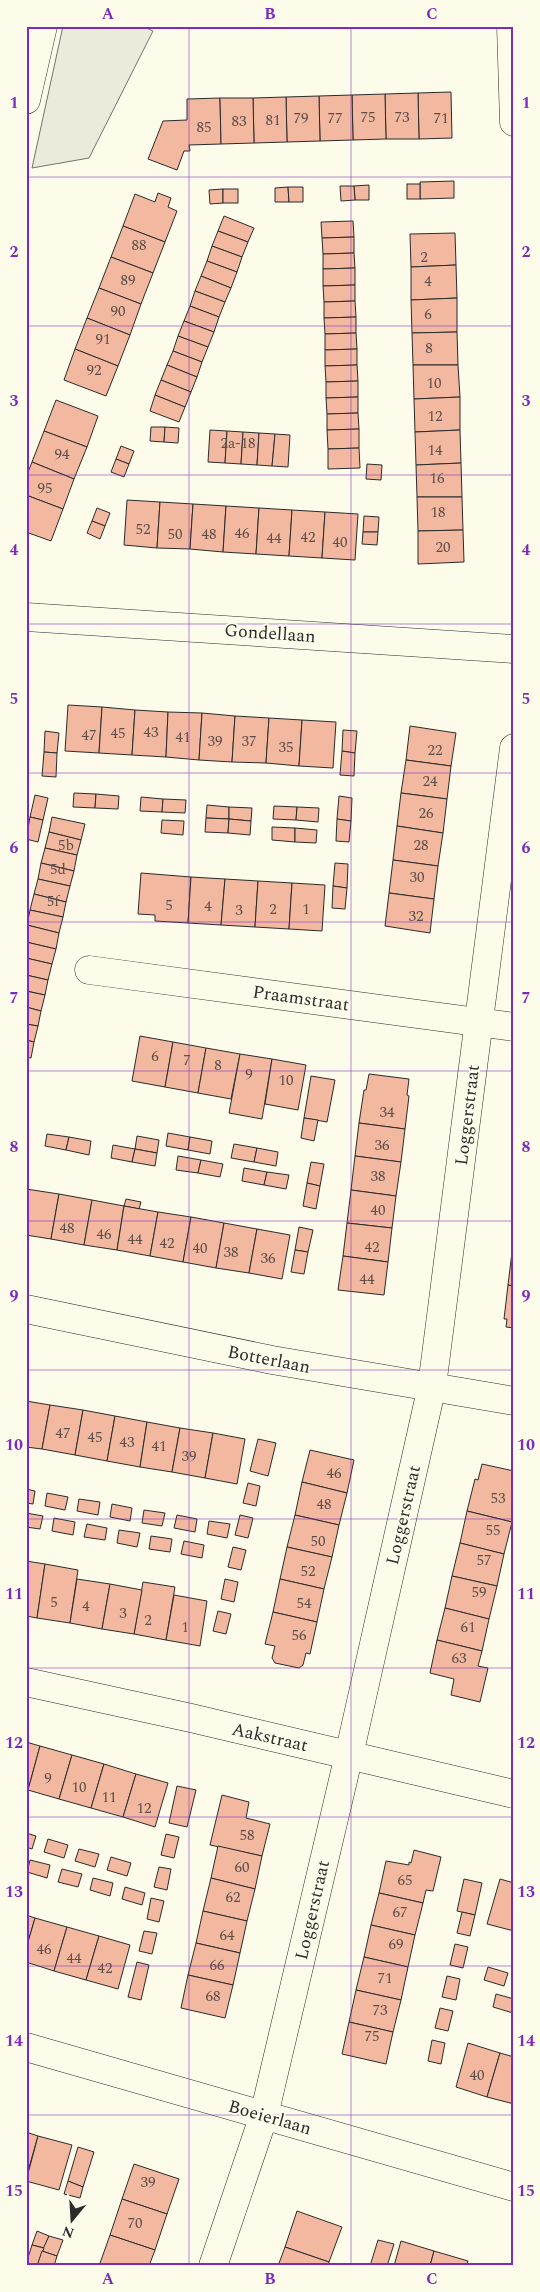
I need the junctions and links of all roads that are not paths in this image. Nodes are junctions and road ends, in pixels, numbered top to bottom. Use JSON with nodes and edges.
{"nodes":[{"id":1,"x":44,"y":26,"type":"edge"},
{"id":2,"x":511,"y":26,"type":"edge"},
{"id":3,"x":26,"y":100,"type":"edge"},
{"id":4,"x":514,"y":122,"type":"edge"},
{"id":5,"x":26,"y":617,"type":"edge"},
{"id":6,"x":514,"y":649,"type":"edge"},
{"id":7,"x":514,"y":748,"type":"edge"},
{"id":8,"x":89,"y":970,"type":"dead end"},
{"id":9,"x":479,"y":1022,"type":"junction"},
{"id":10,"x":514,"y":1027,"type":"edge"},
{"id":11,"x":26,"y":1310,"type":"edge"},
{"id":12,"x":432,"y":1386,"type":"junction"},
{"id":13,"x":514,"y":1401,"type":"edge"},
{"id":14,"x":26,"y":1682,"type":"edge"},
{"id":15,"x":349,"y":1755,"type":"junction"},
{"id":16,"x":514,"y":1794,"type":"edge"},
{"id":17,"x":26,"y":2047,"type":"edge"},
{"id":18,"x":264,"y":2115,"type":"junction"},
{"id":19,"x":514,"y":2187,"type":"edge"},
{"id":20,"x":213,"y":2266,"type":"edge"}],
"edges":[{"from":1,"to":3,"type":"street"},
{"from":2,"to":4,"type":"street"},
{"from":5,"to":6,"type":"street","name":"Gondellaan"},
{"from":7,"to":9,"type":"street","name":"Loggerstraat"},
{"from":8,"to":9,"type":"street","name":"Praamstraat"},
{"from":9,"to":10,"type":"street","name":"Praamstraat"},
{"from":9,"to":12,"type":"street","name":"Loggerstraat"},
{"from":11,"to":12,"type":"street","name":"Botterlaan"},
{"from":12,"to":13,"type":"street","name":"Botterlaan"},
{"from":12,"to":15,"type":"street","name":"Loggerstraat"},
{"from":14,"to":15,"type":"street","name":"Aakstraat"},
{"from":15,"to":16,"type":"street","name":"Aakstraat"},
{"from":15,"to":18,"type":"street","name":"Loggerstraat"},
{"from":17,"to":18,"type":"street","name":"Boeierlaan"},
{"from":18,"to":19,"type":"street","name":"Boeierlaan"},
{"from":18,"to":20,"type":"street","name":"Loggerstraat"}]}
